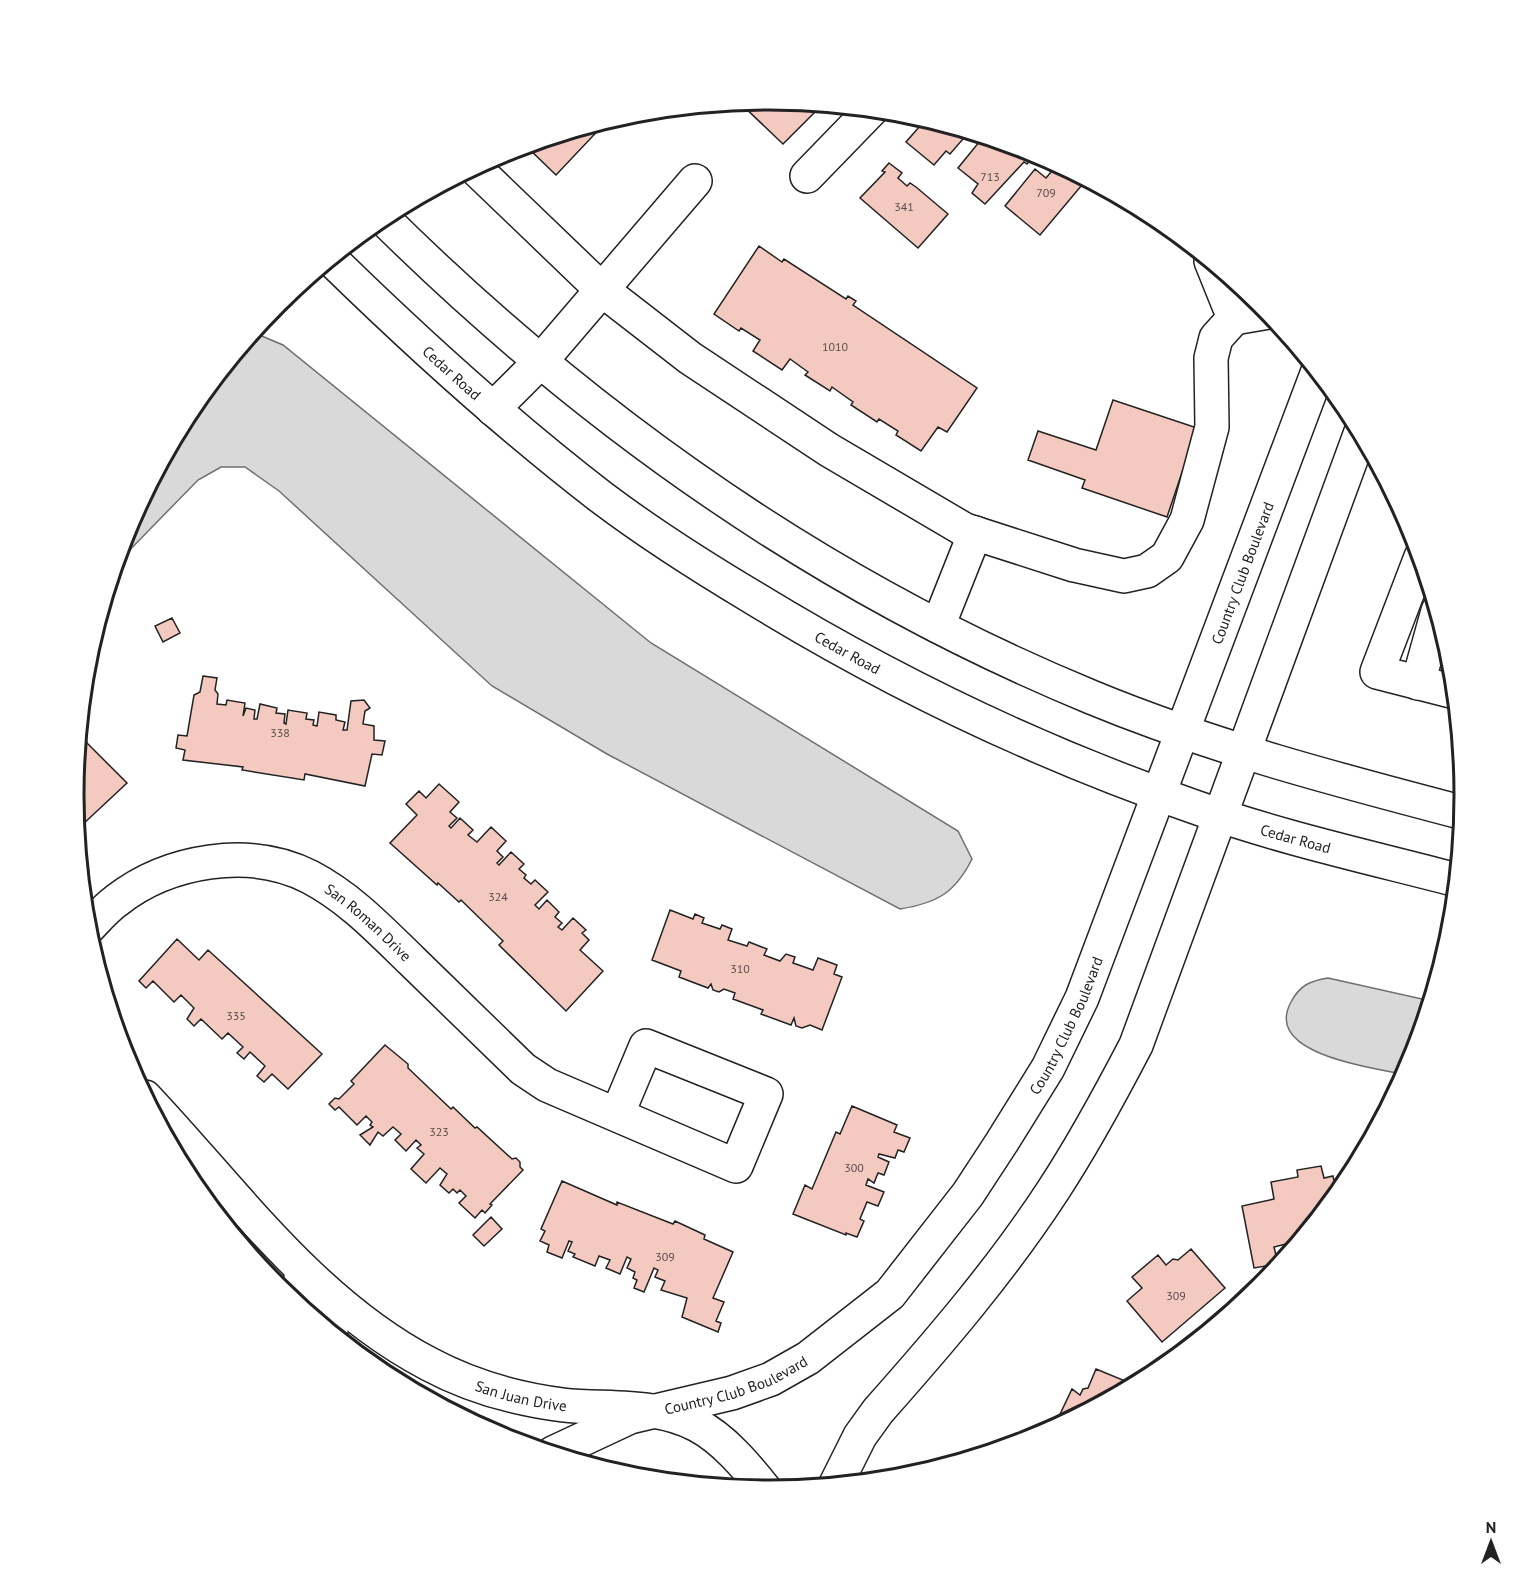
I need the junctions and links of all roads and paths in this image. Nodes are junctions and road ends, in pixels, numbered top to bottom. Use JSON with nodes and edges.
{"nodes":[{"id":1,"x":865,"y":116,"type":"edge"},
{"id":2,"x":481,"y":174,"type":"edge"},
{"id":3,"x":807,"y":176,"type":"dead end"},
{"id":4,"x":695,"y":181,"type":"dead end"},
{"id":5,"x":390,"y":224,"type":"edge"},
{"id":6,"x":336,"y":264,"type":"edge"},
{"id":7,"x":1217,"y":277,"type":"edge"},
{"id":8,"x":601,"y":289,"type":"junction"},
{"id":9,"x":1258,"y":314,"type":"edge"},
{"id":10,"x":1234,"y":318,"type":"junction"},
{"id":11,"x":540,"y":362,"type":"junction"},
{"id":12,"x":1315,"y":380,"type":"edge"},
{"id":13,"x":493,"y":409,"type":"junction"},
{"id":14,"x":1357,"y":443,"type":"edge"},
{"id":15,"x":975,"y":533,"type":"junction"},
{"id":16,"x":1417,"y":569,"type":"edge"},
{"id":17,"x":938,"y":626,"type":"junction"},
{"id":18,"x":1434,"y":626,"type":"edge"},
{"id":19,"x":1418,"y":683,"type":"junction"},
{"id":20,"x":1447,"y":690,"type":"edge"},
{"id":21,"x":1183,"y":730,"type":"junction"},
{"id":22,"x":1244,"y":751,"type":"junction"},
{"id":23,"x":1158,"y":794,"type":"junction"},
{"id":24,"x":1455,"y":811,"type":"edge"},
{"id":25,"x":1221,"y":816,"type":"junction"},
{"id":26,"x":1450,"y":878,"type":"edge"},
{"id":27,"x":96,"y":920,"type":"edge"},
{"id":28,"x":617,"y":1115,"type":"dead end"},
{"id":29,"x":167,"y":1120,"type":"edge"},
{"id":30,"x":290,"y":1258,"type":"junction"},
{"id":31,"x":320,"y":1312,"type":"edge"},
{"id":32,"x":654,"y":1411,"type":"junction"},
{"id":33,"x":563,"y":1448,"type":"edge"},
{"id":34,"x":840,"y":1477,"type":"edge"},
{"id":35,"x":755,"y":1480,"type":"edge"}],
"edges":[{"from":1,"to":3,"type":"street"},
{"from":2,"to":8,"type":"street"},
{"from":4,"to":8,"type":"street"},
{"from":5,"to":11,"type":"street"},
{"from":6,"to":13,"type":"street","name":"Cedar Road"},
{"from":7,"to":10,"type":"street"},
{"from":8,"to":11,"type":"street"},
{"from":8,"to":15,"type":"street"},
{"from":9,"to":10,"type":"street"},
{"from":10,"to":15,"type":"street"},
{"from":11,"to":13,"type":"street"},
{"from":11,"to":17,"type":"street"},
{"from":12,"to":21,"type":"street","name":"Country Club Boulevard"},
{"from":13,"to":23,"type":"street","name":"Cedar Road"},
{"from":14,"to":22,"type":"street"},
{"from":15,"to":17,"type":"street"},
{"from":16,"to":19,"type":"street"},
{"from":17,"to":21,"type":"street"},
{"from":18,"to":19,"type":"street"},
{"from":19,"to":20,"type":"street"},
{"from":21,"to":22,"type":"street"},
{"from":21,"to":23,"type":"street","name":"Country Club Boulevard"},
{"from":22,"to":24,"type":"street"},
{"from":22,"to":25,"type":"street"},
{"from":23,"to":25,"type":"street","name":"Cedar Road"},
{"from":23,"to":32,"type":"street","name":"Country Club Boulevard"},
{"from":25,"to":26,"type":"street","name":"Cedar Road"},
{"from":25,"to":34,"type":"street"},
{"from":27,"to":28,"type":"street","name":"San Roman Drive"},
{"from":29,"to":30,"type":"street","name":"San Juan Drive"},
{"from":30,"to":31,"type":"street","name":"San Juan Drive"},
{"from":30,"to":32,"type":"street","name":"San Juan Drive"},
{"from":32,"to":33,"type":"street","name":"Country Club Boulevard"},
{"from":32,"to":35,"type":"street","name":"San Juan Drive"}]}
